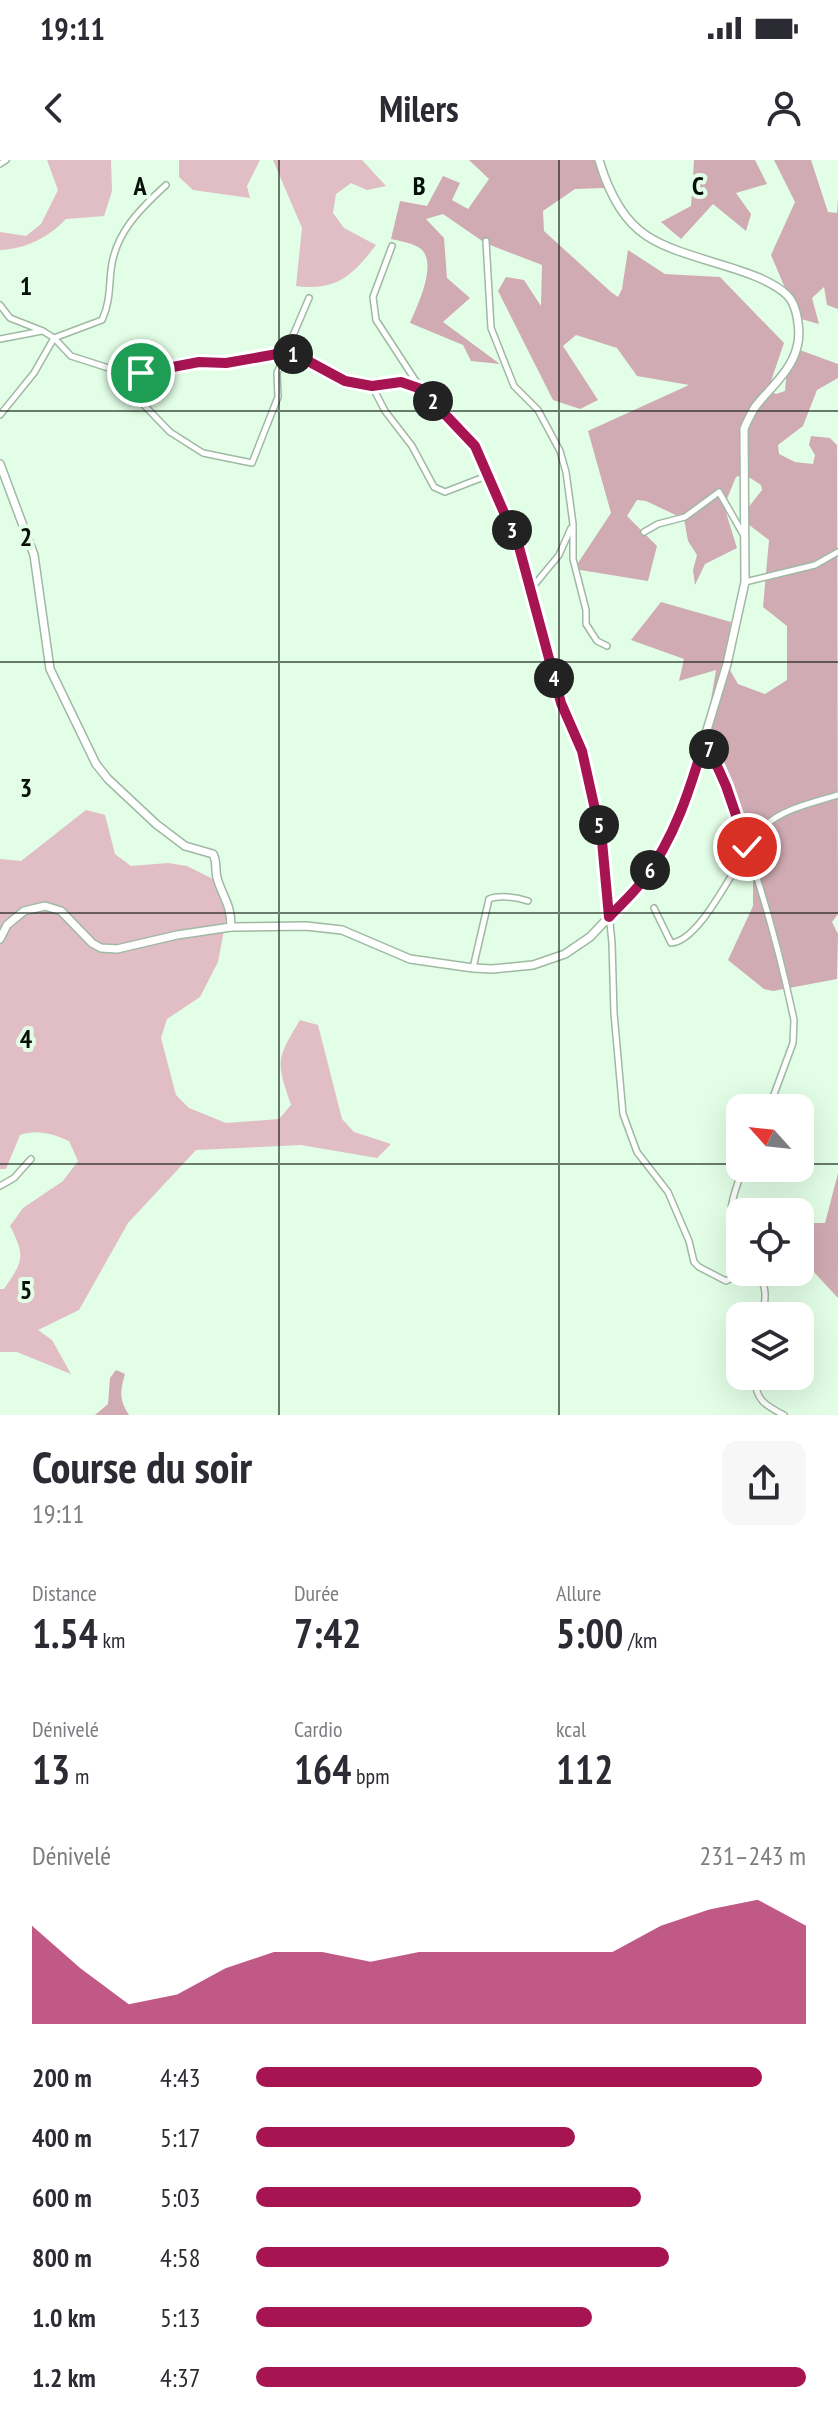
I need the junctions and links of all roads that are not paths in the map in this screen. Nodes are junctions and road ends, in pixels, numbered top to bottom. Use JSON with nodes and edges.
{"nodes":[{"id":1,"x":6,"y":160,"type":"edge"},
{"id":2,"x":599,"y":160,"type":"edge"},
{"id":3,"x":0,"y":164,"type":"edge"},
{"id":4,"x":166,"y":185,"type":"dead end"},
{"id":5,"x":486,"y":241,"type":"dead end"},
{"id":6,"x":392,"y":246,"type":"dead end"},
{"id":7,"x":309,"y":298,"type":"dead end"},
{"id":8,"x":0,"y":305,"type":"edge"},
{"id":9,"x":43,"y":331,"type":"junction"},
{"id":10,"x":54,"y":338,"type":"junction"},
{"id":11,"x":0,"y":339,"type":"edge"},
{"id":12,"x":287,"y":353,"type":"junction"},
{"id":13,"x":109,"y":369,"type":"junction"},
{"id":14,"x":372,"y":386,"type":"junction"},
{"id":15,"x":421,"y":389,"type":"junction"},
{"id":16,"x":0,"y":415,"type":"edge"},
{"id":17,"x":0,"y":464,"type":"edge"},
{"id":18,"x":489,"y":475,"type":"junction"},
{"id":19,"x":573,"y":524,"type":"junction"},
{"id":20,"x":644,"y":532,"type":"dead end"},
{"id":21,"x":745,"y":536,"type":"junction"},
{"id":22,"x":838,"y":552,"type":"edge"},
{"id":23,"x":745,"y":582,"type":"junction"},
{"id":24,"x":530,"y":590,"type":"junction"},
{"id":25,"x":607,"y":646,"type":"dead end"},
{"id":26,"x":705,"y":739,"type":"junction"},
{"id":27,"x":838,"y":795,"type":"edge"},
{"id":28,"x":747,"y":847,"type":"junction"},
{"id":29,"x":528,"y":901,"type":"dead end"},
{"id":30,"x":654,"y":908,"type":"dead end"},
{"id":31,"x":609,"y":917,"type":"junction"},
{"id":32,"x":231,"y":927,"type":"junction"},
{"id":33,"x":0,"y":939,"type":"edge"},
{"id":34,"x":473,"y":968,"type":"junction"},
{"id":35,"x":774,"y":1094,"type":"edge"},
{"id":36,"x":31,"y":1159,"type":"dead end"},
{"id":37,"x":0,"y":1186,"type":"edge"},
{"id":38,"x":726,"y":1281,"type":"edge"},
{"id":39,"x":757,"y":1390,"type":"edge"},
{"id":40,"x":784,"y":1415,"type":"edge"}],
"edges":[{"from":1,"to":3,"type":"street"},
{"from":2,"to":21,"type":"street"},
{"from":4,"to":10,"type":"street"},
{"from":5,"to":19,"type":"street"},
{"from":6,"to":15,"type":"street"},
{"from":7,"to":12,"type":"street"},
{"from":8,"to":9,"type":"street"},
{"from":9,"to":10,"type":"street"},
{"from":9,"to":11,"type":"street"},
{"from":10,"to":13,"type":"street"},
{"from":10,"to":16,"type":"street"},
{"from":12,"to":13,"type":"street"},
{"from":12,"to":13,"type":"street"},
{"from":12,"to":14,"type":"street"},
{"from":14,"to":15,"type":"street"},
{"from":14,"to":18,"type":"street"},
{"from":15,"to":18,"type":"street"},
{"from":17,"to":32,"type":"street"},
{"from":18,"to":24,"type":"street"},
{"from":19,"to":24,"type":"street"},
{"from":19,"to":25,"type":"street"},
{"from":20,"to":21,"type":"street"},
{"from":21,"to":23,"type":"street"},
{"from":22,"to":23,"type":"street"},
{"from":23,"to":26,"type":"street"},
{"from":24,"to":31,"type":"street"},
{"from":26,"to":28,"type":"street"},
{"from":26,"to":31,"type":"street"},
{"from":27,"to":28,"type":"street"},
{"from":28,"to":30,"type":"street"},
{"from":28,"to":35,"type":"street"},
{"from":29,"to":34,"type":"street"},
{"from":31,"to":34,"type":"street"},
{"from":31,"to":38,"type":"street"},
{"from":32,"to":33,"type":"street"},
{"from":32,"to":34,"type":"street"},
{"from":36,"to":37,"type":"street"},
{"from":39,"to":40,"type":"street"}]}
